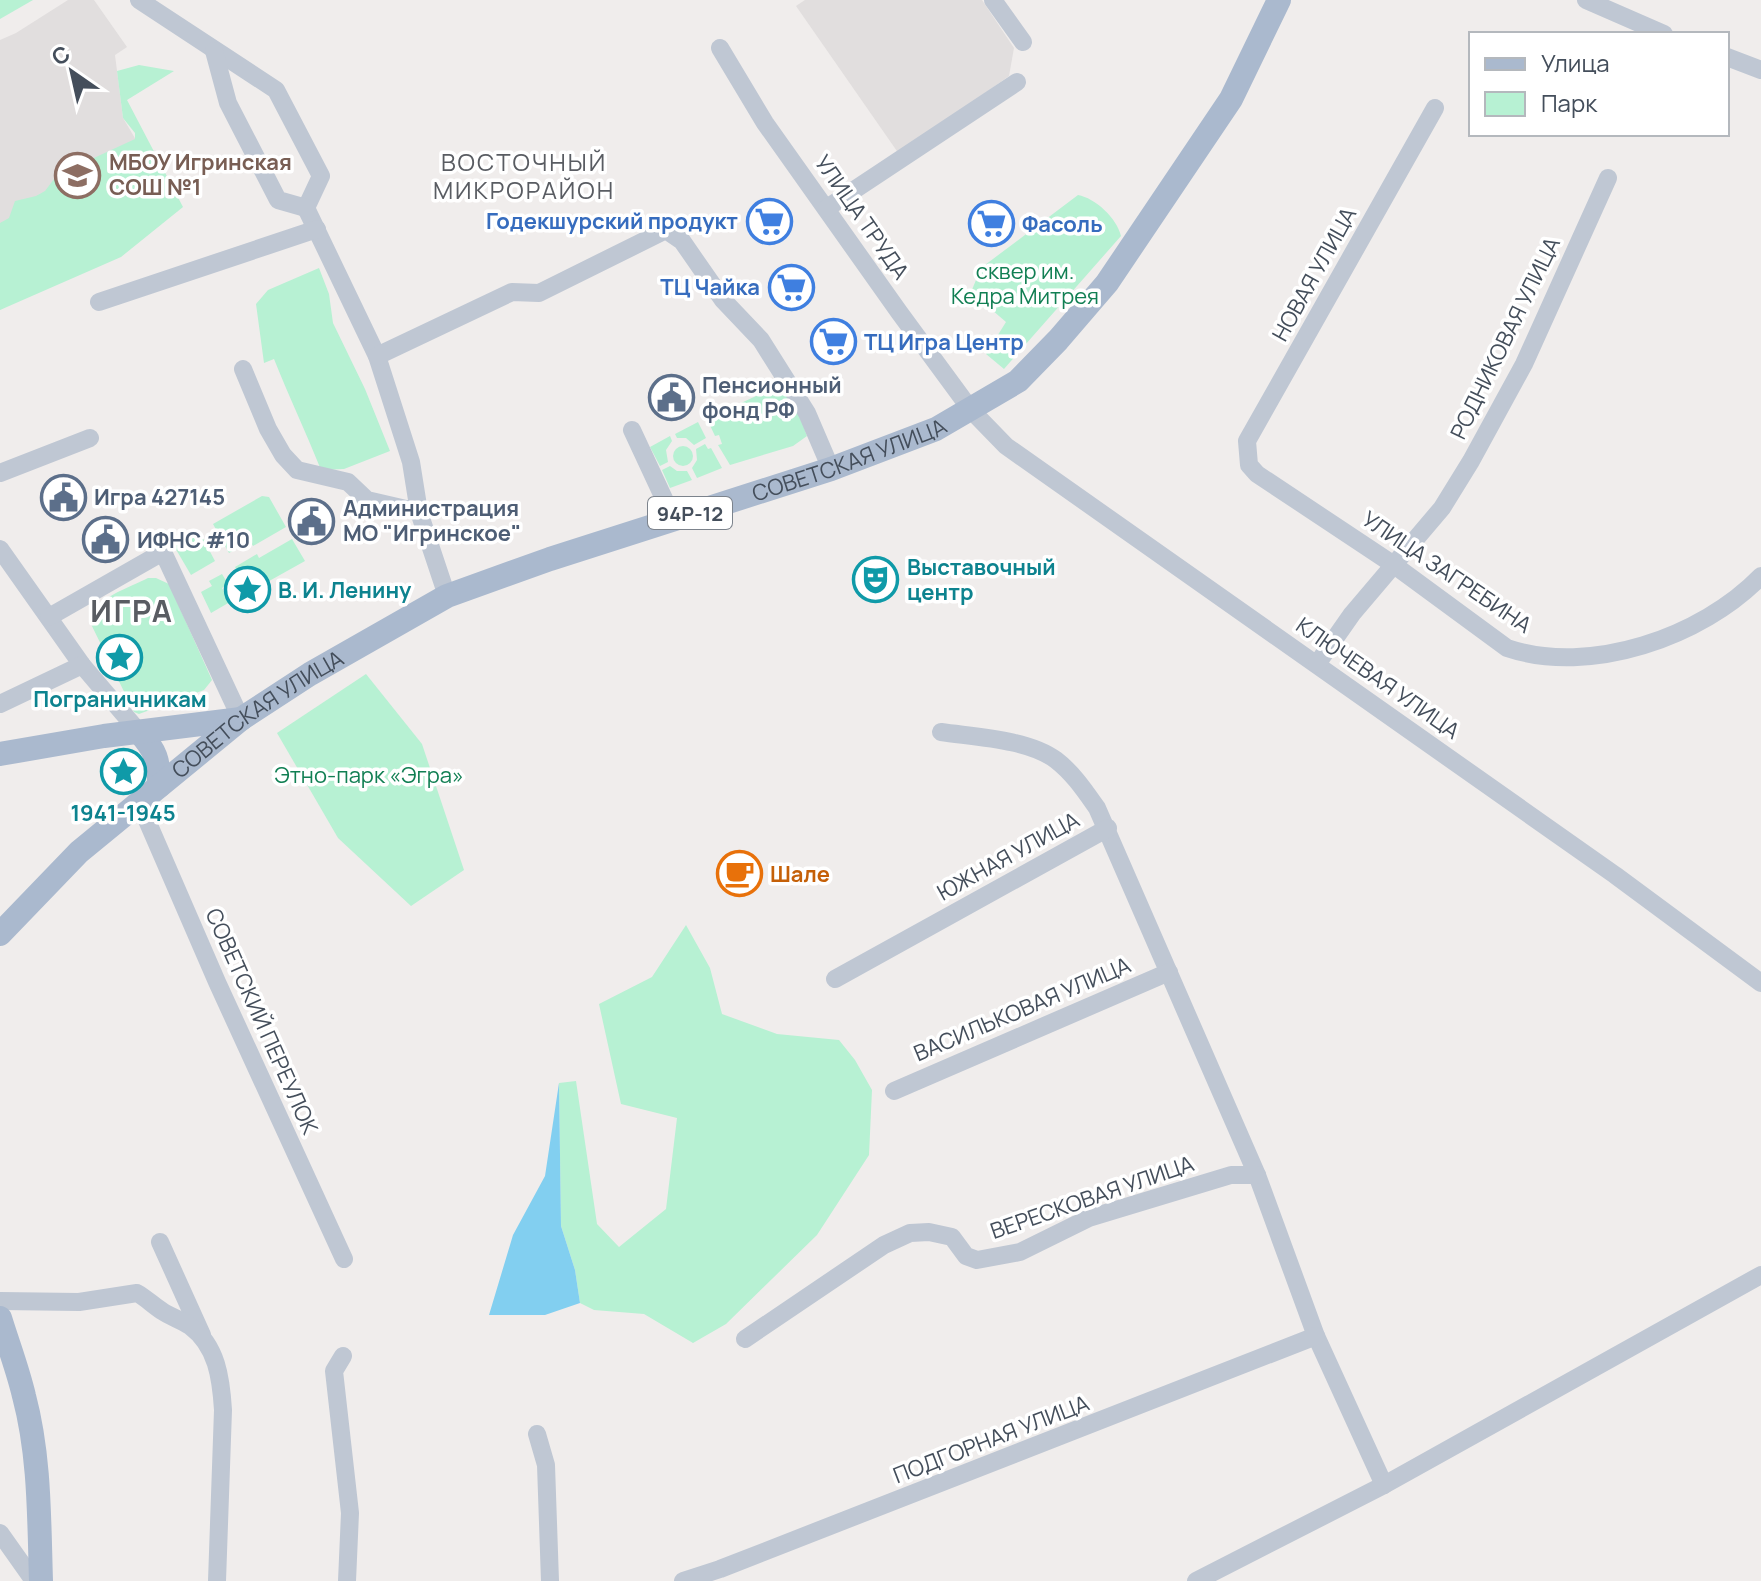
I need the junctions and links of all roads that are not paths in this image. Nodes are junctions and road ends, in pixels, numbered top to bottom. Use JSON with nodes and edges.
{"nodes":[{"id":1,"x":139,"y":0,"type":"edge"},
{"id":2,"x":993,"y":0,"type":"edge"},
{"id":3,"x":1279,"y":0,"type":"edge"},
{"id":4,"x":1586,"y":0,"type":"edge"},
{"id":5,"x":1659,"y":32,"type":"edge"},
{"id":6,"x":1023,"y":42,"type":"dead end"},
{"id":7,"x":720,"y":48,"type":"dead end"},
{"id":8,"x":214,"y":51,"type":"junction"},
{"id":9,"x":1729,"y":58,"type":"edge"},
{"id":10,"x":1761,"y":69,"type":"edge"},
{"id":11,"x":1017,"y":82,"type":"dead end"},
{"id":12,"x":1435,"y":108,"type":"dead end"},
{"id":13,"x":1608,"y":178,"type":"dead end"},
{"id":14,"x":306,"y":208,"type":"junction"},
{"id":15,"x":827,"y":208,"type":"junction"},
{"id":16,"x":317,"y":229,"type":"junction"},
{"id":17,"x":99,"y":302,"type":"dead end"},
{"id":18,"x":377,"y":356,"type":"junction"},
{"id":19,"x":243,"y":369,"type":"dead end"},
{"id":20,"x":971,"y":410,"type":"junction"},
{"id":21,"x":632,"y":430,"type":"dead end"},
{"id":22,"x":90,"y":438,"type":"dead end"},
{"id":23,"x":1249,"y":465,"type":"joint"},
{"id":24,"x":831,"y":469,"type":"junction"},
{"id":25,"x":0,"y":473,"type":"edge"},
{"id":26,"x":419,"y":512,"type":"junction"},
{"id":27,"x":673,"y":518,"type":"junction"},
{"id":28,"x":0,"y":549,"type":"edge"},
{"id":29,"x":1394,"y":565,"type":"junction"},
{"id":30,"x":1761,"y":576,"type":"edge"},
{"id":31,"x":447,"y":596,"type":"junction"},
{"id":32,"x":49,"y":617,"type":"junction"},
{"id":33,"x":1317,"y":664,"type":"junction"},
{"id":34,"x":82,"y":665,"type":"junction"},
{"id":35,"x":0,"y":704,"type":"edge"},
{"id":36,"x":241,"y":719,"type":"junction"},
{"id":37,"x":139,"y":732,"type":"junction"},
{"id":38,"x":941,"y":732,"type":"dead end"},
{"id":39,"x":0,"y":754,"type":"edge"},
{"id":40,"x":159,"y":786,"type":"junction"},
{"id":41,"x":139,"y":802,"type":"junction"},
{"id":42,"x":1108,"y":828,"type":"junction"},
{"id":43,"x":0,"y":934,"type":"edge"},
{"id":44,"x":1169,"y":972,"type":"junction"},
{"id":45,"x":835,"y":979,"type":"dead end"},
{"id":46,"x":1761,"y":983,"type":"edge"},
{"id":47,"x":894,"y":1091,"type":"dead end"},
{"id":48,"x":1257,"y":1175,"type":"junction"},
{"id":49,"x":160,"y":1242,"type":"dead end"},
{"id":50,"x":344,"y":1259,"type":"dead end"},
{"id":51,"x":1761,"y":1275,"type":"edge"},
{"id":52,"x":0,"y":1301,"type":"edge"},
{"id":53,"x":0,"y":1318,"type":"edge"},
{"id":54,"x":1316,"y":1336,"type":"junction"},
{"id":55,"x":203,"y":1338,"type":"junction"},
{"id":56,"x":745,"y":1339,"type":"dead end"},
{"id":57,"x":343,"y":1356,"type":"dead end"},
{"id":58,"x":537,"y":1434,"type":"dead end"},
{"id":59,"x":1384,"y":1485,"type":"junction"},
{"id":60,"x":0,"y":1533,"type":"edge"},
{"id":61,"x":34,"y":1581,"type":"edge"},
{"id":62,"x":41,"y":1581,"type":"edge"},
{"id":63,"x":217,"y":1581,"type":"edge"},
{"id":64,"x":347,"y":1581,"type":"edge"},
{"id":65,"x":550,"y":1581,"type":"edge"},
{"id":66,"x":683,"y":1581,"type":"edge"},
{"id":67,"x":1196,"y":1581,"type":"edge"}],
"edges":[{"from":1,"to":8,"type":"street"},
{"from":2,"to":6,"type":"street"},
{"from":3,"to":20,"type":"main road","name":"СОВЕТСКАЯ УЛИЦА","number":"94Р-12"},
{"from":4,"to":5,"type":"street"},
{"from":7,"to":15,"type":"street","name":"УЛИЦА ТРУДА"},
{"from":8,"to":14,"type":"street"},
{"from":8,"to":14,"type":"street"},
{"from":9,"to":10,"type":"street"},
{"from":11,"to":15,"type":"street"},
{"from":12,"to":23,"type":"street","name":"НОВАЯ УЛИЦА"},
{"from":13,"to":29,"type":"street","name":"РОДНИКОВАЯ УЛИЦА"},
{"from":14,"to":16,"type":"street"},
{"from":15,"to":20,"type":"street","name":"УЛИЦА ТРУДА"},
{"from":16,"to":17,"type":"street"},
{"from":16,"to":18,"type":"street"},
{"from":18,"to":24,"type":"street"},
{"from":18,"to":26,"type":"street"},
{"from":19,"to":26,"type":"street"},
{"from":20,"to":24,"type":"main road","name":"СОВЕТСКАЯ УЛИЦА","number":"94Р-12"},
{"from":20,"to":33,"type":"street","name":"КЛЮЧЕВАЯ УЛИЦА"},
{"from":21,"to":27,"type":"street"},
{"from":22,"to":25,"type":"street"},
{"from":23,"to":29,"type":"street","name":"УЛИЦА ЗАГРЕБИНА"},
{"from":24,"to":27,"type":"main road","name":"СОВЕТСКАЯ УЛИЦА","number":"94Р-12"},
{"from":26,"to":31,"type":"street"},
{"from":27,"to":31,"type":"main road","name":"СОВЕТСКАЯ УЛИЦА","number":"94Р-12"},
{"from":28,"to":32,"type":"street"},
{"from":29,"to":30,"type":"street","name":"УЛИЦА ЗАГРЕБИНА"},
{"from":29,"to":33,"type":"street","name":"РОДНИКОВАЯ УЛИЦА"},
{"from":31,"to":36,"type":"main road","name":"СОВЕТСКАЯ УЛИЦА","number":"94Р-12"},
{"from":32,"to":34,"type":"street"},
{"from":32,"to":36,"type":"street"},
{"from":33,"to":46,"type":"street","name":"КЛЮЧЕВАЯ УЛИЦА"},
{"from":34,"to":35,"type":"street"},
{"from":34,"to":37,"type":"street"},
{"from":36,"to":37,"type":"main road"},
{"from":36,"to":40,"type":"main road","name":"СОВЕТСКАЯ УЛИЦА","number":"94Р-12"},
{"from":37,"to":39,"type":"main road"},
{"from":37,"to":40,"type":"main road"},
{"from":38,"to":42,"type":"street","name":"ЮЖНАЯ УЛИЦА"},
{"from":40,"to":41,"type":"main road","name":"СОВЕТСКАЯ УЛИЦА","number":"94Р-12"},
{"from":41,"to":43,"type":"main road","name":"СОВЕТСКАЯ УЛИЦА","number":"94Р-12"},
{"from":41,"to":50,"type":"street","name":"СОВЕТСКИЙ ПЕРЕУЛОК"},
{"from":42,"to":44,"type":"street"},
{"from":42,"to":45,"type":"street","name":"ЮЖНАЯ УЛИЦА"},
{"from":44,"to":47,"type":"street","name":"ВАСИЛЬКОВАЯ УЛИЦА"},
{"from":44,"to":48,"type":"street"},
{"from":48,"to":54,"type":"street"},
{"from":48,"to":56,"type":"street","name":"ВЕРЕСКОВАЯ УЛИЦА"},
{"from":49,"to":55,"type":"street"},
{"from":51,"to":59,"type":"street"},
{"from":52,"to":55,"type":"street"},
{"from":53,"to":62,"type":"main road"},
{"from":54,"to":59,"type":"street"},
{"from":54,"to":66,"type":"street","name":"ПОДГОРНАЯ УЛИЦА"},
{"from":55,"to":63,"type":"street"},
{"from":57,"to":64,"type":"street"},
{"from":58,"to":65,"type":"street"},
{"from":59,"to":67,"type":"street"},
{"from":60,"to":61,"type":"street"}]}
